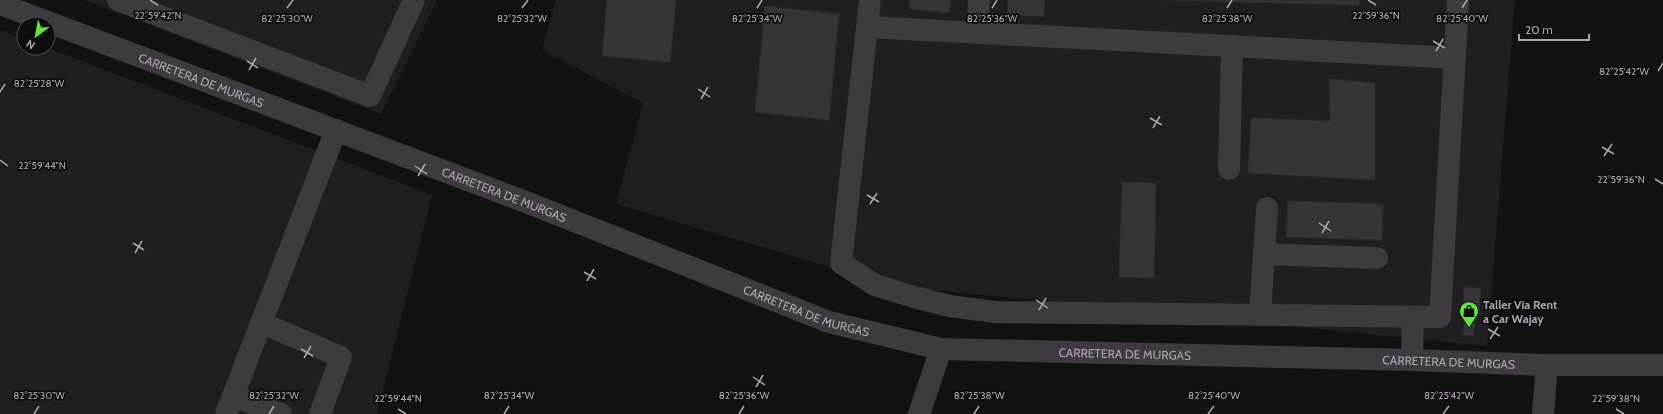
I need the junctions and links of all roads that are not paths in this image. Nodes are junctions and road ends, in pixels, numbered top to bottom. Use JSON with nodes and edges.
{"nodes":[{"id":1,"x":118,"y":0,"type":"edge"},
{"id":2,"x":414,"y":0,"type":"edge"},
{"id":3,"x":870,"y":0,"type":"edge"},
{"id":4,"x":979,"y":0,"type":"edge"},
{"id":5,"x":1458,"y":0,"type":"edge"},
{"id":6,"x":0,"y":4,"type":"edge"},
{"id":7,"x":868,"y":27,"type":"junction"},
{"id":8,"x":977,"y":32,"type":"junction"},
{"id":9,"x":1232,"y":46,"type":"junction"},
{"id":10,"x":1455,"y":58,"type":"junction"},
{"id":11,"x":336,"y":130,"type":"junction"},
{"id":12,"x":1229,"y":169,"type":"dead end"},
{"id":13,"x":1267,"y":208,"type":"dead end"},
{"id":14,"x":1265,"y":254,"type":"junction"},
{"id":15,"x":1377,"y":258,"type":"dead end"},
{"id":16,"x":1260,"y":315,"type":"junction"},
{"id":17,"x":1413,"y":317,"type":"junction"},
{"id":18,"x":262,"y":323,"type":"junction"},
{"id":19,"x":941,"y":349,"type":"junction"},
{"id":20,"x":1412,"y":360,"type":"junction"},
{"id":21,"x":1547,"y":365,"type":"junction"},
{"id":22,"x":1663,"y":365,"type":"edge"},
{"id":23,"x":230,"y":405,"type":"edge"},
{"id":24,"x":281,"y":414,"type":"edge"},
{"id":25,"x":320,"y":414,"type":"edge"},
{"id":26,"x":918,"y":414,"type":"edge"},
{"id":27,"x":1543,"y":414,"type":"edge"}],
"edges":[{"from":1,"to":2,"type":"street"},
{"from":3,"to":7,"type":"street"},
{"from":4,"to":8,"type":"street"},
{"from":5,"to":10,"type":"street"},
{"from":6,"to":11,"type":"street","name":"CARRETERA DE MURGAS"},
{"from":7,"to":8,"type":"street"},
{"from":7,"to":16,"type":"street"},
{"from":8,"to":9,"type":"street"},
{"from":9,"to":10,"type":"street"},
{"from":9,"to":12,"type":"street"},
{"from":10,"to":17,"type":"street"},
{"from":11,"to":18,"type":"street"},
{"from":11,"to":19,"type":"street","name":"CARRETERA DE MURGAS"},
{"from":13,"to":14,"type":"street"},
{"from":14,"to":15,"type":"street"},
{"from":14,"to":16,"type":"street"},
{"from":16,"to":17,"type":"street"},
{"from":17,"to":20,"type":"street"},
{"from":18,"to":23,"type":"street"},
{"from":18,"to":25,"type":"street"},
{"from":19,"to":20,"type":"street","name":"CARRETERA DE MURGAS"},
{"from":19,"to":26,"type":"street"},
{"from":20,"to":21,"type":"street","name":"CARRETERA DE MURGAS"},
{"from":21,"to":22,"type":"street","name":"CARRETERA DE MURGAS"},
{"from":21,"to":27,"type":"street"},
{"from":23,"to":24,"type":"street"}]}
